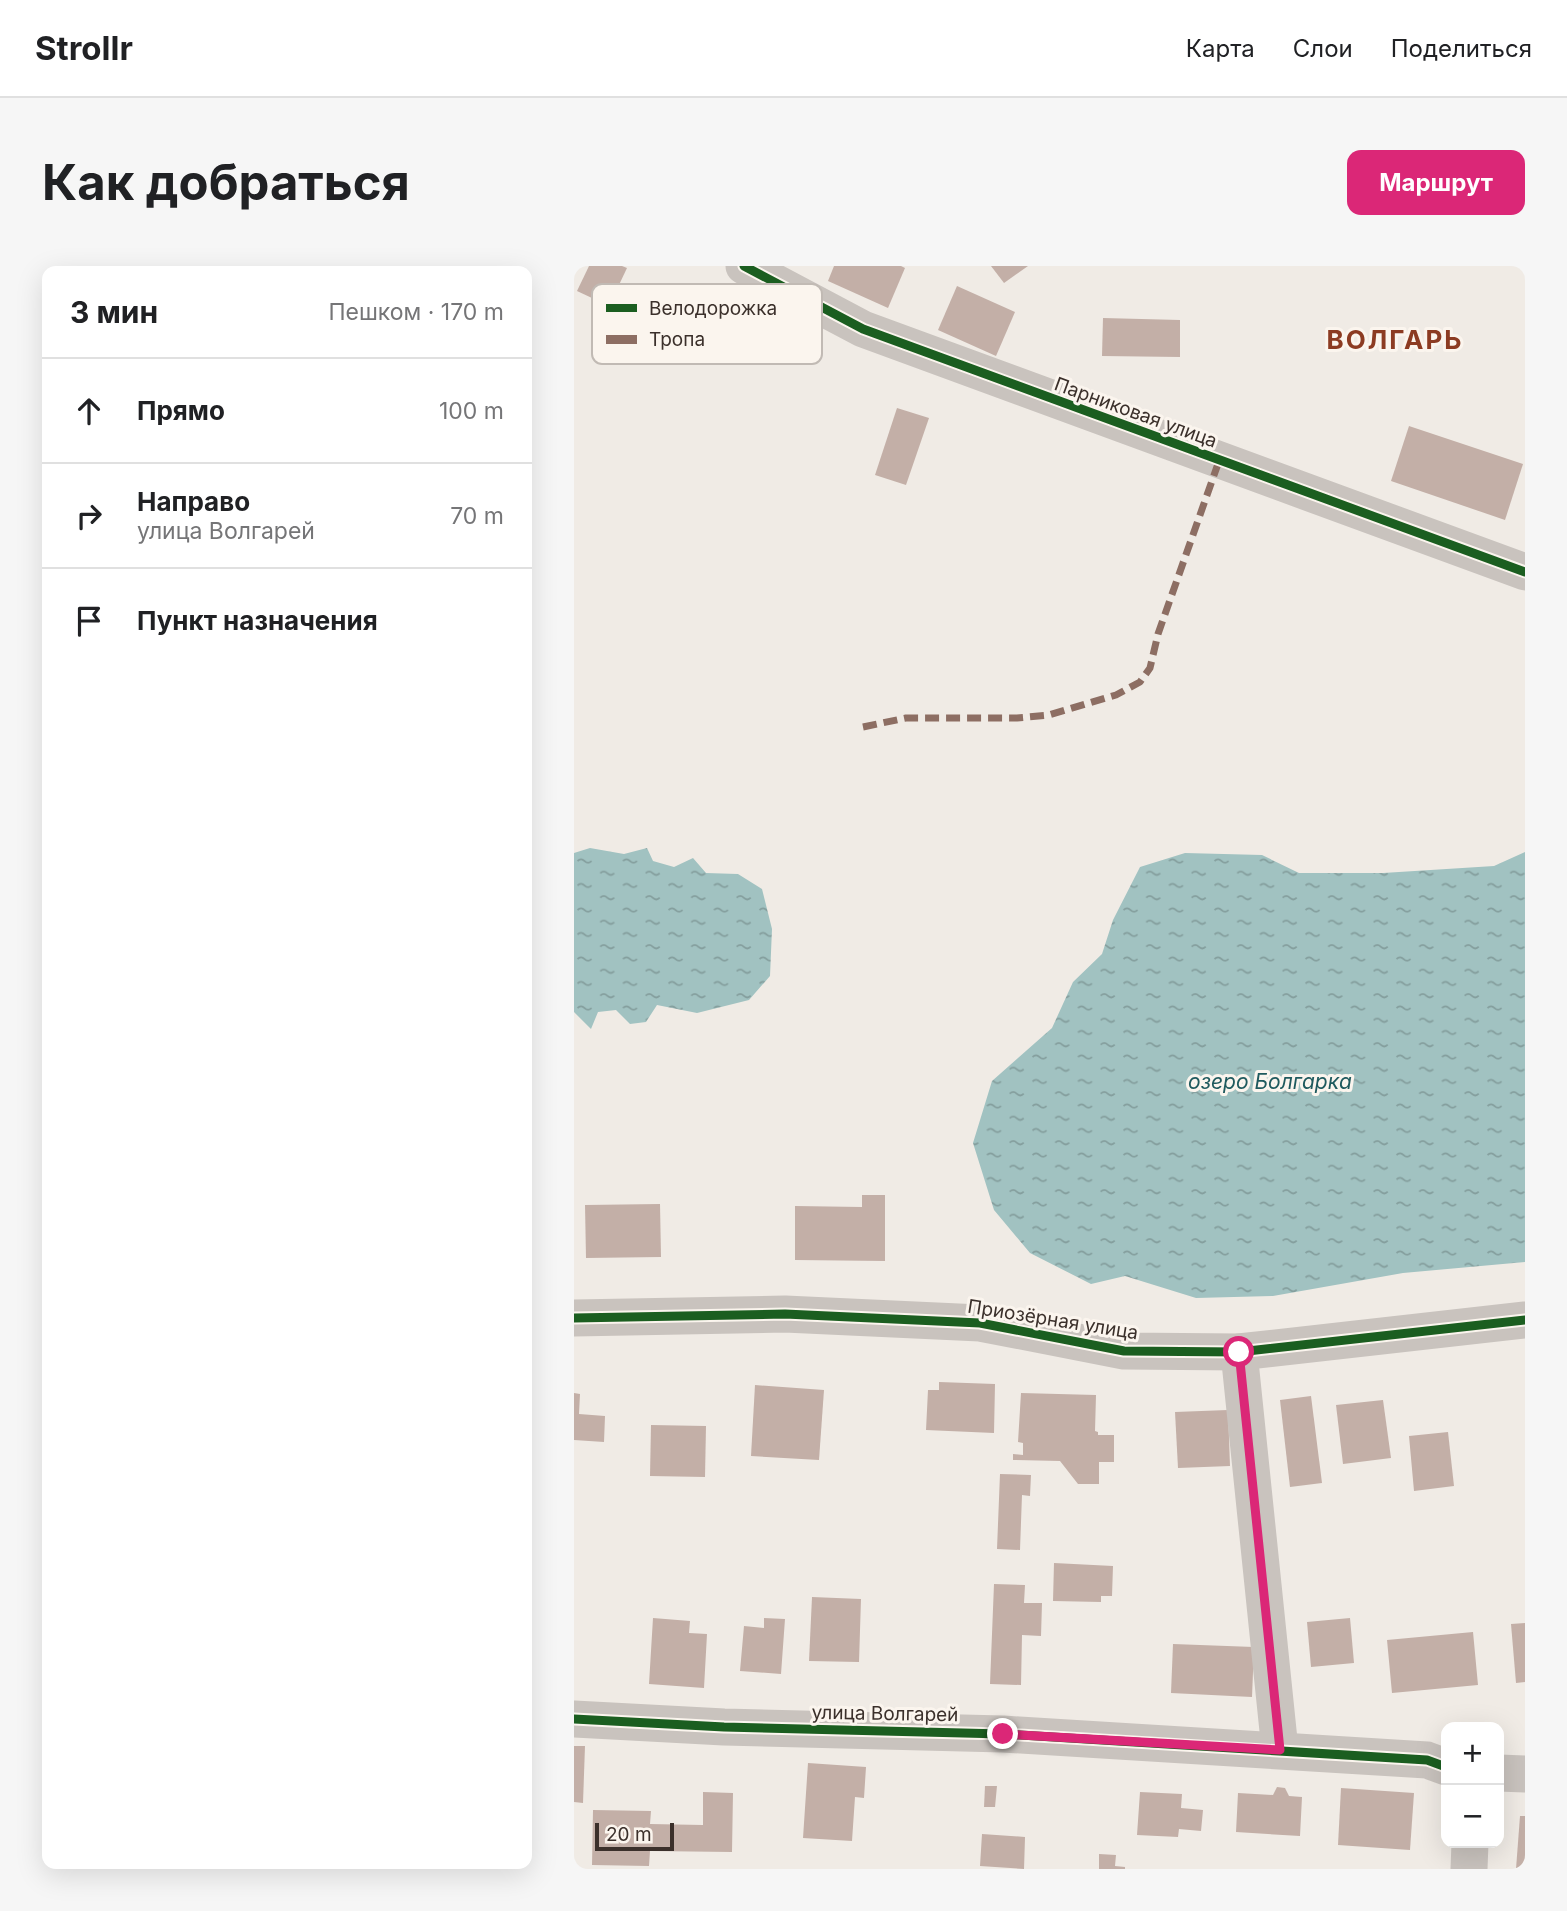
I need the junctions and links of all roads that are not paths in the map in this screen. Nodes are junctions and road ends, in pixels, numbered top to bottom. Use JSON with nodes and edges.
{"nodes":[{"id":1,"x":744,"y":266,"type":"edge"},
{"id":2,"x":778,"y":284,"type":"edge"},
{"id":3,"x":822,"y":307,"type":"edge"},
{"id":4,"x":1525,"y":572,"type":"edge"},
{"id":5,"x":574,"y":1318,"type":"edge"},
{"id":6,"x":1525,"y":1320,"type":"edge"},
{"id":7,"x":1239,"y":1352,"type":"junction"},
{"id":8,"x":574,"y":1719,"type":"edge"},
{"id":9,"x":1280,"y":1750,"type":"junction"},
{"id":10,"x":1441,"y":1765,"type":"edge"},
{"id":11,"x":1504,"y":1773,"type":"edge"},
{"id":12,"x":1525,"y":1774,"type":"edge"},
{"id":13,"x":1470,"y":1848,"type":"edge"},
{"id":14,"x":1469,"y":1869,"type":"edge"}],
"edges":[{"from":1,"to":2,"type":"street","name":"Парниковая улица"},
{"from":3,"to":4,"type":"street","name":"Парниковая улица"},
{"from":5,"to":7,"type":"street","name":"Приозёрная улица"},
{"from":6,"to":7,"type":"street","name":"Приозёрная улица"},
{"from":7,"to":9,"type":"street"},
{"from":8,"to":9,"type":"street","name":"улица Волгарей"},
{"from":9,"to":10,"type":"street","name":"улица Волгарей"},
{"from":11,"to":12,"type":"street"},
{"from":13,"to":14,"type":"street"}]}
